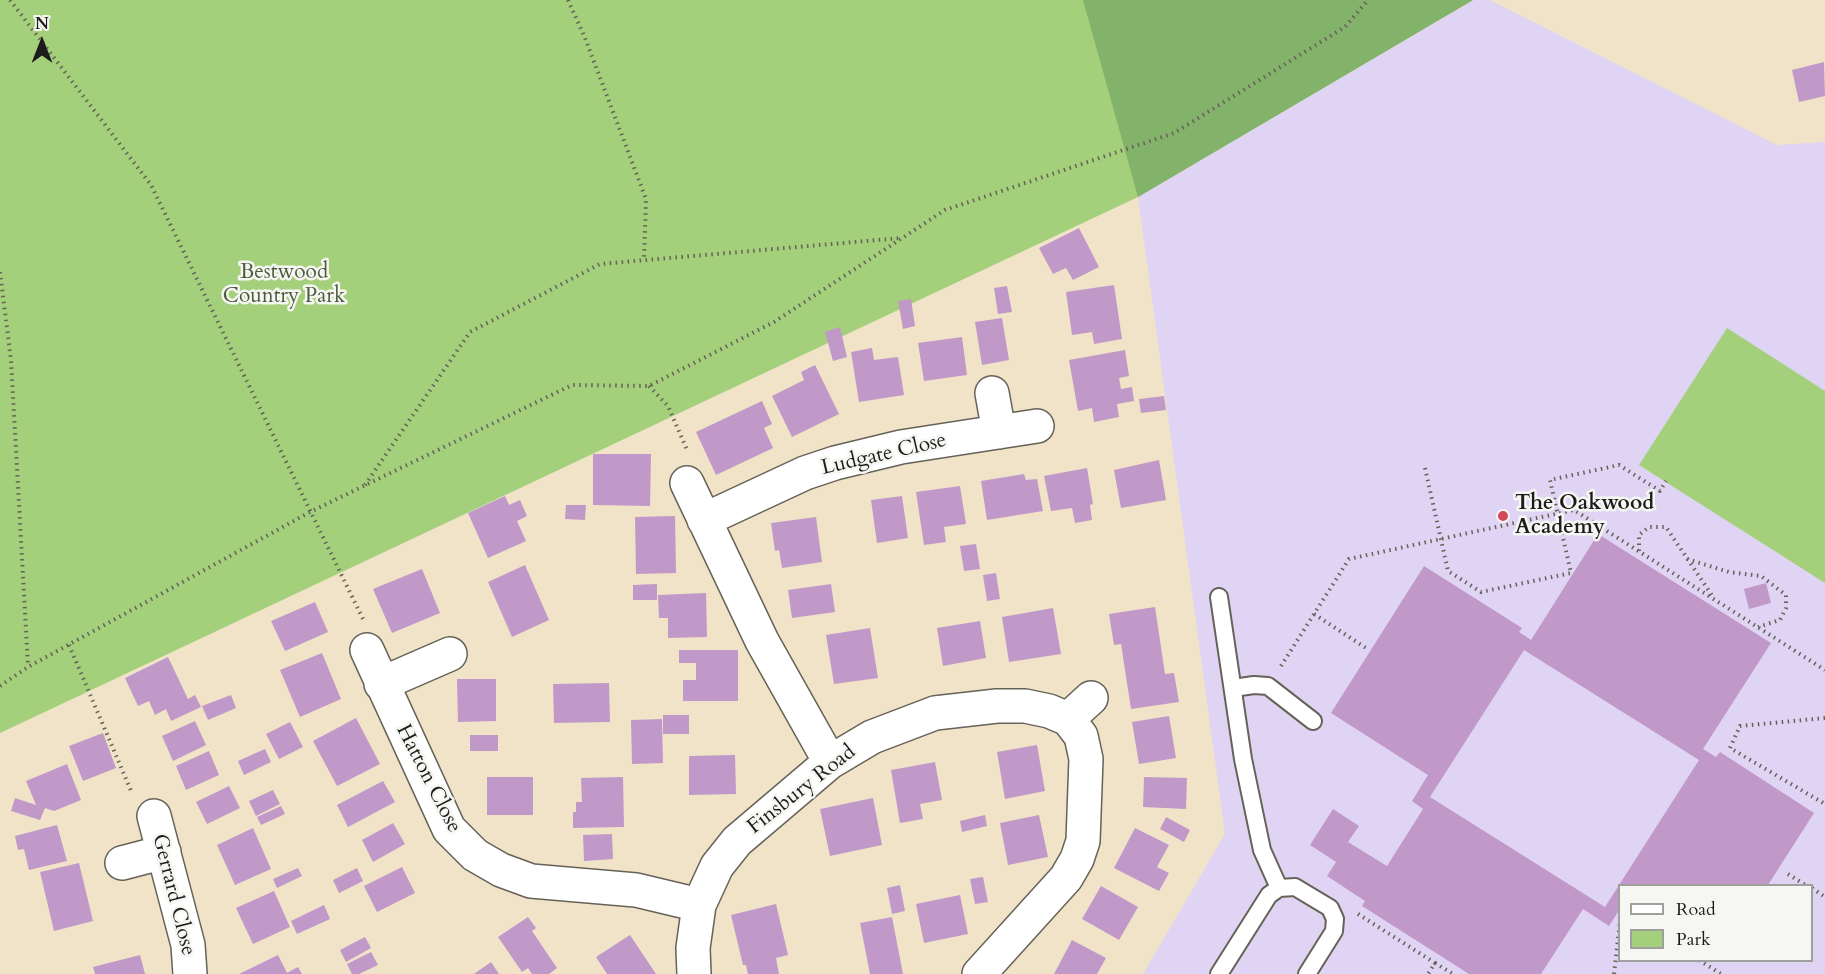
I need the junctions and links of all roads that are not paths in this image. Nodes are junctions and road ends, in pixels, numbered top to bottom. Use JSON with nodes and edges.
{"nodes":[{"id":1,"x":992,"y":393,"type":"dead end"},
{"id":2,"x":1037,"y":426,"type":"dead end"},
{"id":3,"x":999,"y":432,"type":"junction"},
{"id":4,"x":687,"y":483,"type":"road end"},
{"id":5,"x":705,"y":520,"type":"junction"},
{"id":6,"x":1219,"y":597,"type":"dead end"},
{"id":7,"x":367,"y":650,"type":"road end"},
{"id":8,"x":450,"y":654,"type":"dead end"},
{"id":9,"x":381,"y":684,"type":"junction"},
{"id":10,"x":1233,"y":688,"type":"junction"},
{"id":11,"x":1313,"y":721,"type":"dead end"},
{"id":12,"x":830,"y":762,"type":"junction"},
{"id":13,"x":154,"y":816,"type":"road end"},
{"id":14,"x":164,"y":852,"type":"junction"},
{"id":15,"x":122,"y":863,"type":"dead end"},
{"id":16,"x":1279,"y":888,"type":"junction"},
{"id":17,"x":699,"y":905,"type":"junction"},
{"id":18,"x":995,"y":969,"type":"edge"},
{"id":19,"x":190,"y":974,"type":"edge"},
{"id":20,"x":694,"y":974,"type":"edge"},
{"id":21,"x":1219,"y":974,"type":"edge"},
{"id":22,"x":1307,"y":974,"type":"edge"}],
"edges":[{"from":1,"to":3,"type":"street"},
{"from":2,"to":3,"type":"street","name":"Ludgate Close"},
{"from":3,"to":5,"type":"street","name":"Ludgate Close"},
{"from":4,"to":5,"type":"street"},
{"from":5,"to":12,"type":"street"},
{"from":6,"to":10,"type":"lane"},
{"from":7,"to":9,"type":"street","name":"Hatton Close"},
{"from":8,"to":9,"type":"street"},
{"from":9,"to":17,"type":"street","name":"Hatton Close"},
{"from":10,"to":11,"type":"lane"},
{"from":10,"to":16,"type":"lane"},
{"from":12,"to":17,"type":"street","name":"Finsbury Road"},
{"from":12,"to":18,"type":"street","name":"Finsbury Road"},
{"from":13,"to":14,"type":"street","name":"Gerrard Close"},
{"from":14,"to":15,"type":"street"},
{"from":14,"to":19,"type":"street","name":"Gerrard Close"},
{"from":16,"to":21,"type":"lane"},
{"from":16,"to":22,"type":"lane"},
{"from":17,"to":20,"type":"street","name":"Finsbury Road"}]}
